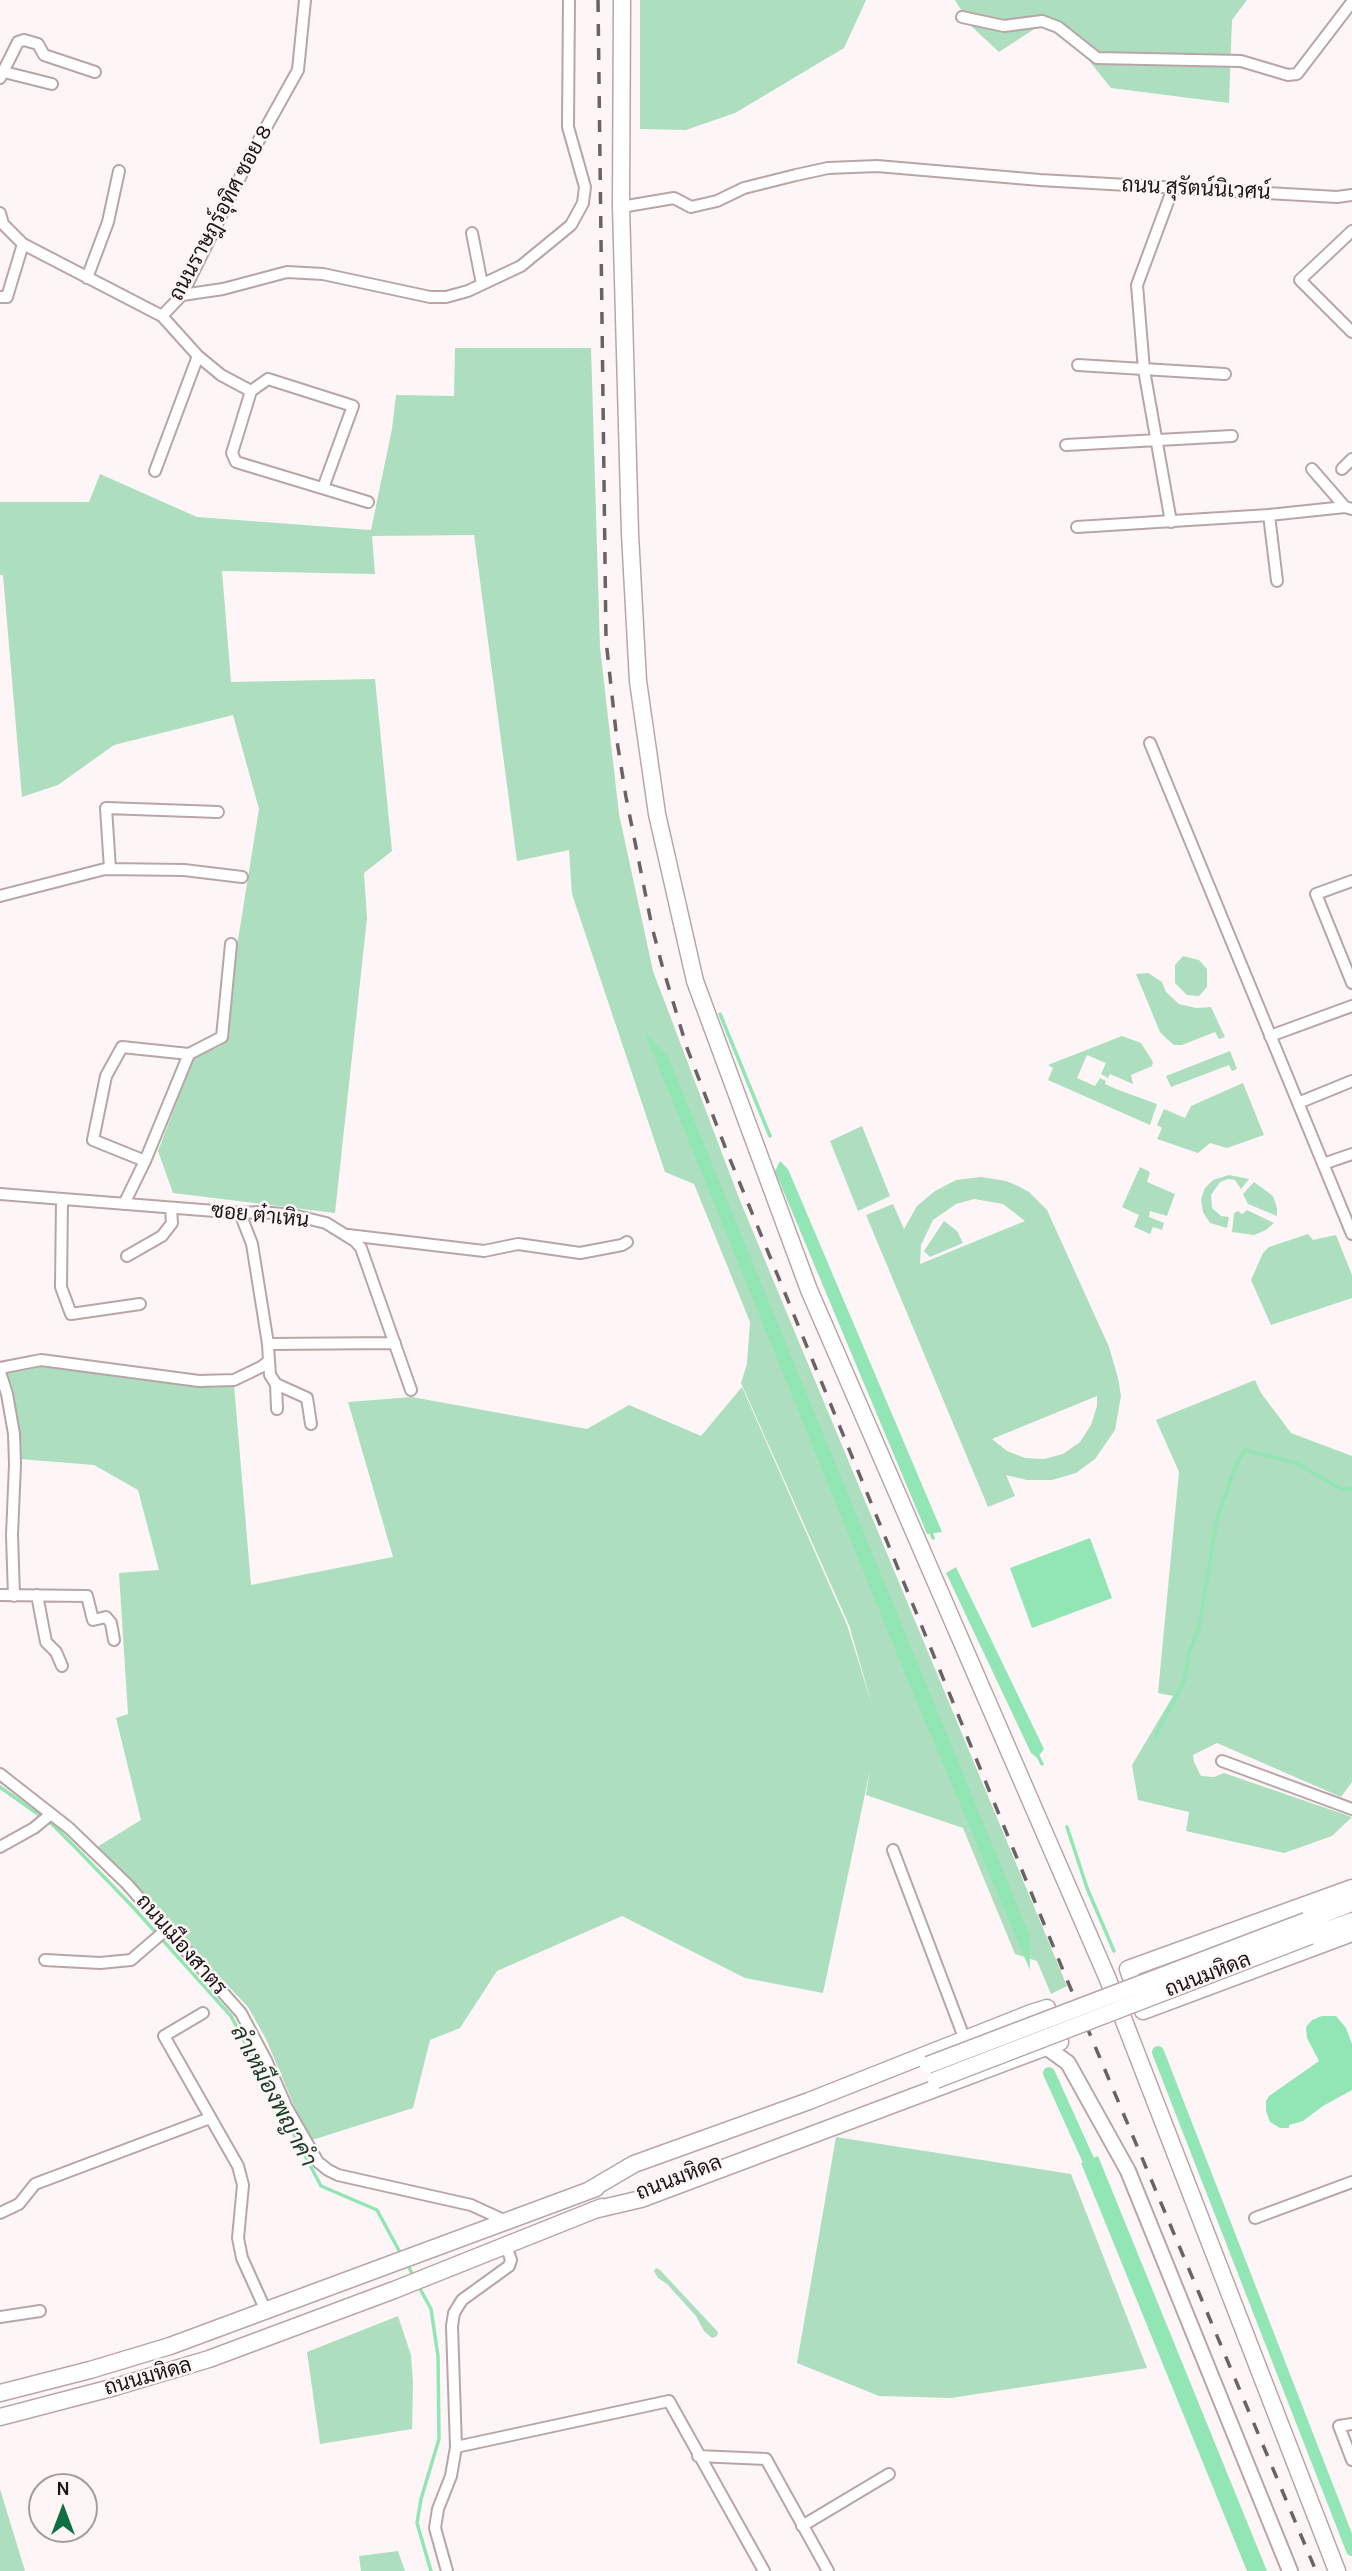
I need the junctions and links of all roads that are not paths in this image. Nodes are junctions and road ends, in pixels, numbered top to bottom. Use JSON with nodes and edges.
{"nodes":[{"id":1,"x":305,"y":0,"type":"edge"},
{"id":2,"x":569,"y":0,"type":"edge"},
{"id":3,"x":622,"y":0,"type":"edge"},
{"id":4,"x":1352,"y":2,"type":"edge"},
{"id":5,"x":962,"y":18,"type":"dead end"},
{"id":6,"x":96,"y":72,"type":"dead end"},
{"id":7,"x":2,"y":75,"type":"edge"},
{"id":8,"x":52,"y":84,"type":"dead end"},
{"id":9,"x":119,"y":171,"type":"dead end"},
{"id":10,"x":1173,"y":188,"type":"junction"},
{"id":11,"x":1352,"y":195,"type":"edge"},
{"id":12,"x":621,"y":207,"type":"junction"},
{"id":13,"x":1,"y":220,"type":"edge"},
{"id":14,"x":1352,"y":231,"type":"edge"},
{"id":15,"x":472,"y":233,"type":"dead end"},
{"id":16,"x":23,"y":244,"type":"junction"},
{"id":17,"x":88,"y":278,"type":"junction"},
{"id":18,"x":482,"y":284,"type":"junction"},
{"id":19,"x":182,"y":295,"type":"junction"},
{"id":20,"x":0,"y":297,"type":"edge"},
{"id":21,"x":162,"y":316,"type":"junction"},
{"id":22,"x":1352,"y":332,"type":"edge"},
{"id":23,"x":198,"y":356,"type":"junction"},
{"id":24,"x":1077,"y":365,"type":"dead end"},
{"id":25,"x":1144,"y":370,"type":"junction"},
{"id":26,"x":1225,"y":374,"type":"dead end"},
{"id":27,"x":251,"y":391,"type":"junction"},
{"id":28,"x":1232,"y":436,"type":"dead end"},
{"id":29,"x":1157,"y":441,"type":"junction"},
{"id":30,"x":1066,"y":445,"type":"dead end"},
{"id":31,"x":1352,"y":459,"type":"edge"},
{"id":32,"x":1312,"y":469,"type":"dead end"},
{"id":33,"x":1342,"y":469,"type":"dead end"},
{"id":34,"x":155,"y":471,"type":"dead end"},
{"id":35,"x":323,"y":488,"type":"junction"},
{"id":36,"x":368,"y":502,"type":"dead end"},
{"id":37,"x":1348,"y":508,"type":"edge"},
{"id":38,"x":1269,"y":515,"type":"junction"},
{"id":39,"x":1171,"y":522,"type":"junction"},
{"id":40,"x":1077,"y":527,"type":"dead end"},
{"id":41,"x":1276,"y":581,"type":"dead end"},
{"id":42,"x":1150,"y":743,"type":"dead end"},
{"id":43,"x":218,"y":812,"type":"dead end"},
{"id":44,"x":110,"y":869,"type":"junction"},
{"id":45,"x":242,"y":877,"type":"dead end"},
{"id":46,"x":1352,"y":881,"type":"edge"},
{"id":47,"x":0,"y":896,"type":"edge"},
{"id":48,"x":231,"y":944,"type":"dead end"},
{"id":49,"x":1352,"y":983,"type":"edge"},
{"id":50,"x":1352,"y":1006,"type":"edge"},
{"id":51,"x":1270,"y":1036,"type":"junction"},
{"id":52,"x":189,"y":1054,"type":"junction"},
{"id":53,"x":1352,"y":1081,"type":"edge"},
{"id":54,"x":1298,"y":1103,"type":"junction"},
{"id":55,"x":1352,"y":1154,"type":"edge"},
{"id":56,"x":145,"y":1161,"type":"junction"},
{"id":57,"x":1323,"y":1164,"type":"junction"},
{"id":58,"x":0,"y":1194,"type":"edge"},
{"id":59,"x":62,"y":1199,"type":"junction"},
{"id":60,"x":124,"y":1204,"type":"junction"},
{"id":61,"x":170,"y":1208,"type":"junction"},
{"id":62,"x":240,"y":1213,"type":"junction"},
{"id":63,"x":1352,"y":1233,"type":"edge"},
{"id":64,"x":346,"y":1235,"type":"junction"},
{"id":65,"x":626,"y":1242,"type":"dead end"},
{"id":66,"x":127,"y":1256,"type":"dead end"},
{"id":67,"x":140,"y":1304,"type":"dead end"},
{"id":68,"x":395,"y":1343,"type":"junction"},
{"id":69,"x":268,"y":1344,"type":"junction"},
{"id":70,"x":269,"y":1361,"type":"junction"},
{"id":71,"x":0,"y":1370,"type":"edge"},
{"id":72,"x":276,"y":1384,"type":"junction"},
{"id":73,"x":411,"y":1391,"type":"dead end"},
{"id":74,"x":277,"y":1409,"type":"dead end"},
{"id":75,"x":311,"y":1424,"type":"dead end"},
{"id":76,"x":0,"y":1595,"type":"edge"},
{"id":77,"x":37,"y":1595,"type":"junction"},
{"id":78,"x":14,"y":1596,"type":"junction"},
{"id":79,"x":114,"y":1640,"type":"dead end"},
{"id":80,"x":62,"y":1666,"type":"dead end"},
{"id":81,"x":1222,"y":1760,"type":"dead end"},
{"id":82,"x":0,"y":1774,"type":"edge"},
{"id":83,"x":1351,"y":1806,"type":"edge"},
{"id":84,"x":45,"y":1818,"type":"junction"},
{"id":85,"x":0,"y":1847,"type":"edge"},
{"id":86,"x":893,"y":1850,"type":"dead end"},
{"id":87,"x":1352,"y":1888,"type":"edge"},
{"id":88,"x":1352,"y":1903,"type":"edge"},
{"id":89,"x":1352,"y":1921,"type":"edge"},
{"id":90,"x":1308,"y":1928,"type":"junction"},
{"id":91,"x":163,"y":1932,"type":"junction"},
{"id":92,"x":1352,"y":1933,"type":"edge"},
{"id":93,"x":45,"y":1960,"type":"dead end"},
{"id":94,"x":1128,"y":1969,"type":"junction"},
{"id":95,"x":1107,"y":1977,"type":"junction"},
{"id":96,"x":1143,"y":2011,"type":"junction"},
{"id":97,"x":203,"y":2013,"type":"dead end"},
{"id":98,"x":1123,"y":2019,"type":"junction"},
{"id":99,"x":965,"y":2040,"type":"junction"},
{"id":100,"x":1053,"y":2045,"type":"junction"},
{"id":101,"x":932,"y":2073,"type":"junction"},
{"id":102,"x":211,"y":2118,"type":"junction"},
{"id":103,"x":1352,"y":2182,"type":"edge"},
{"id":104,"x":587,"y":2191,"type":"junction"},
{"id":105,"x":594,"y":2210,"type":"junction"},
{"id":106,"x":0,"y":2213,"type":"edge"},
{"id":107,"x":1255,"y":2218,"type":"dead end"},
{"id":108,"x":507,"y":2222,"type":"junction"},
{"id":109,"x":506,"y":2245,"type":"junction"},
{"id":110,"x":40,"y":2311,"type":"dead end"},
{"id":111,"x":267,"y":2311,"type":"junction"},
{"id":112,"x":0,"y":2317,"type":"edge"},
{"id":113,"x":0,"y":2393,"type":"edge"},
{"id":114,"x":0,"y":2417,"type":"edge"},
{"id":115,"x":1352,"y":2424,"type":"edge"},
{"id":116,"x":456,"y":2447,"type":"junction"},
{"id":117,"x":698,"y":2456,"type":"junction"},
{"id":118,"x":1352,"y":2460,"type":"edge"},
{"id":119,"x":889,"y":2474,"type":"dead end"},
{"id":120,"x":802,"y":2526,"type":"junction"},
{"id":121,"x":447,"y":2571,"type":"edge"},
{"id":122,"x":764,"y":2571,"type":"edge"},
{"id":123,"x":828,"y":2571,"type":"edge"},
{"id":124,"x":1290,"y":2571,"type":"edge"},
{"id":125,"x":1337,"y":2571,"type":"edge"}],
"edges":[{"from":1,"to":19,"type":"street","name":"ถนนราษฎร์อุทิศ ซอย 8"},
{"from":2,"to":18,"type":"street"},
{"from":3,"to":12,"type":"main road"},
{"from":4,"to":5,"type":"street"},
{"from":6,"to":7,"type":"street"},
{"from":7,"to":8,"type":"street"},
{"from":9,"to":17,"type":"street"},
{"from":10,"to":11,"type":"street","name":"ถนน สุรัตน์นิเวศน์"},
{"from":10,"to":12,"type":"street","name":"ถนน สุรัตน์นิเวศน์"},
{"from":10,"to":25,"type":"street"},
{"from":12,"to":95,"type":"main road"},
{"from":13,"to":16,"type":"street","name":"ถนนราษฎร์อุทิศ ซอย 8"},
{"from":14,"to":22,"type":"street"},
{"from":15,"to":18,"type":"street"},
{"from":16,"to":17,"type":"street","name":"ถนนราษฎร์อุทิศ ซอย 8"},
{"from":16,"to":20,"type":"street"},
{"from":17,"to":21,"type":"street","name":"ถนนราษฎร์อุทิศ ซอย 8"},
{"from":18,"to":19,"type":"street"},
{"from":19,"to":21,"type":"street","name":"ถนนราษฎร์อุทิศ ซอย 8"},
{"from":21,"to":23,"type":"street"},
{"from":23,"to":27,"type":"street"},
{"from":23,"to":34,"type":"street"},
{"from":24,"to":25,"type":"street"},
{"from":25,"to":26,"type":"street"},
{"from":25,"to":29,"type":"street"},
{"from":27,"to":35,"type":"street"},
{"from":27,"to":35,"type":"street"},
{"from":28,"to":29,"type":"street"},
{"from":29,"to":30,"type":"street"},
{"from":29,"to":39,"type":"street"},
{"from":31,"to":33,"type":"street"},
{"from":32,"to":37,"type":"street"},
{"from":35,"to":36,"type":"street"},
{"from":37,"to":38,"type":"street"},
{"from":38,"to":39,"type":"street"},
{"from":38,"to":41,"type":"street"},
{"from":39,"to":40,"type":"street"},
{"from":42,"to":51,"type":"street"},
{"from":43,"to":44,"type":"street"},
{"from":44,"to":45,"type":"street"},
{"from":44,"to":47,"type":"street"},
{"from":46,"to":49,"type":"street"},
{"from":48,"to":52,"type":"street"},
{"from":50,"to":51,"type":"street"},
{"from":51,"to":54,"type":"street"},
{"from":52,"to":56,"type":"street"},
{"from":52,"to":56,"type":"street"},
{"from":53,"to":54,"type":"street"},
{"from":54,"to":57,"type":"street"},
{"from":55,"to":57,"type":"street"},
{"from":56,"to":60,"type":"street"},
{"from":57,"to":63,"type":"street"},
{"from":58,"to":59,"type":"street","name":"ซอย ต๋าเหิน"},
{"from":59,"to":60,"type":"street","name":"ซอย ต๋าเหิน"},
{"from":59,"to":67,"type":"street"},
{"from":60,"to":61,"type":"street","name":"ซอย ต๋าเหิน"},
{"from":61,"to":62,"type":"street","name":"ซอย ต๋าเหิน"},
{"from":61,"to":66,"type":"street"},
{"from":62,"to":64,"type":"street","name":"ซอย ต๋าเหิน"},
{"from":62,"to":69,"type":"street"},
{"from":64,"to":65,"type":"street"},
{"from":64,"to":68,"type":"street","name":"ซอย ต๋าเหิน"},
{"from":68,"to":69,"type":"street"},
{"from":68,"to":73,"type":"street","name":"ซอย ต๋าเหิน"},
{"from":69,"to":70,"type":"street"},
{"from":70,"to":71,"type":"street"},
{"from":70,"to":72,"type":"street"},
{"from":71,"to":78,"type":"street"},
{"from":72,"to":74,"type":"street"},
{"from":72,"to":75,"type":"street"},
{"from":76,"to":78,"type":"street"},
{"from":77,"to":78,"type":"street"},
{"from":77,"to":79,"type":"street"},
{"from":77,"to":80,"type":"street"},
{"from":81,"to":83,"type":"street"},
{"from":82,"to":84,"type":"street","name":"ถนนเมืองสาตร"},
{"from":84,"to":85,"type":"street"},
{"from":84,"to":91,"type":"street","name":"ถนนเมืองสาตร"},
{"from":86,"to":99,"type":"street"},
{"from":87,"to":94,"type":"main road"},
{"from":88,"to":90,"type":"main road","name":"ถนนมหิดล"},
{"from":89,"to":90,"type":"main road","name":"ถนนมหิดล"},
{"from":90,"to":101,"type":"main road","name":"ถนนมหิดล","bridge":true},
{"from":91,"to":93,"type":"street"},
{"from":91,"to":108,"type":"street","name":"ถนนเมืองสาตร"},
{"from":92,"to":96,"type":"main road"},
{"from":94,"to":95,"type":"main road"},
{"from":94,"to":96,"type":"main road"},
{"from":95,"to":98,"type":"main road"},
{"from":96,"to":98,"type":"main road"},
{"from":97,"to":102,"type":"street"},
{"from":98,"to":125,"type":"main road"},
{"from":99,"to":100,"type":"main road"},
{"from":99,"to":104,"type":"main road"},
{"from":100,"to":105,"type":"main road"},
{"from":100,"to":124,"type":"street"},
{"from":101,"to":104,"type":"main road","name":"ถนนมหิดล"},
{"from":101,"to":105,"type":"main road","name":"ถนนมหิดล"},
{"from":102,"to":106,"type":"street"},
{"from":102,"to":111,"type":"street"},
{"from":103,"to":107,"type":"street"},
{"from":104,"to":108,"type":"main road","name":"ถนนมหิดล"},
{"from":105,"to":109,"type":"main road","name":"ถนนมหิดล"},
{"from":108,"to":111,"type":"main road","name":"ถนนมหิดล"},
{"from":109,"to":114,"type":"main road","name":"ถนนมหิดล"},
{"from":109,"to":116,"type":"street"},
{"from":110,"to":112,"type":"street"},
{"from":111,"to":113,"type":"main road","name":"ถนนมหิดล"},
{"from":115,"to":118,"type":"street"},
{"from":116,"to":117,"type":"street"},
{"from":116,"to":121,"type":"street"},
{"from":117,"to":120,"type":"street"},
{"from":117,"to":122,"type":"street"},
{"from":119,"to":120,"type":"street"},
{"from":120,"to":123,"type":"street"}]}
